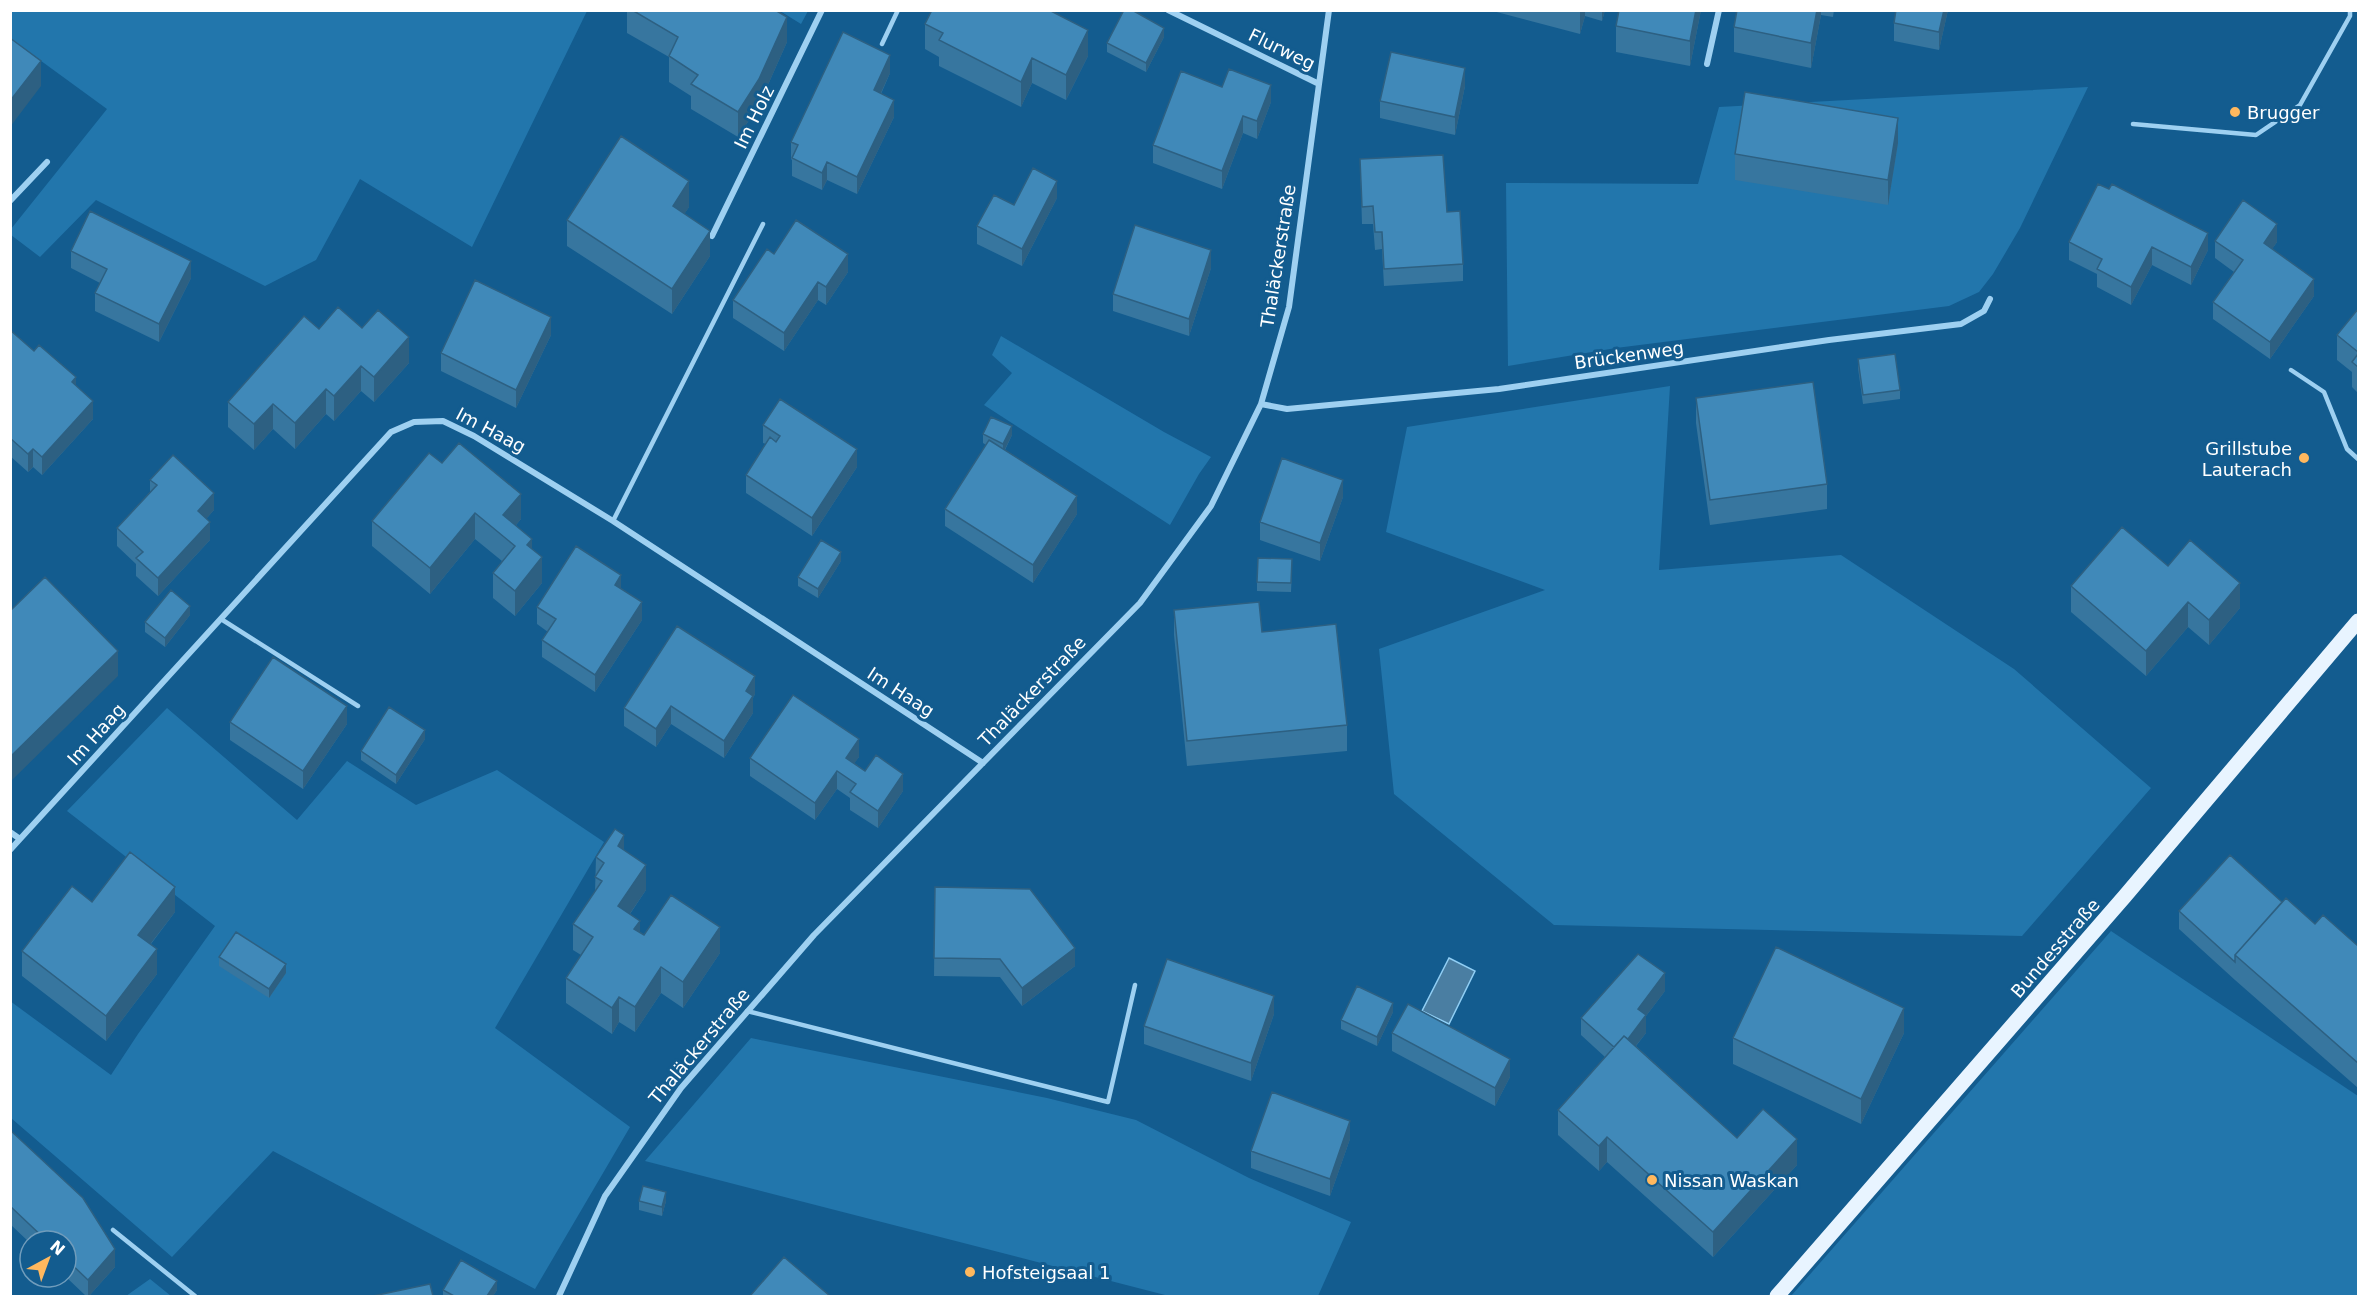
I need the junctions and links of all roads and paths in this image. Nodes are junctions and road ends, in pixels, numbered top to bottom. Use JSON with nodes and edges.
{"nodes":[{"id":1,"x":822,"y":10,"type":"edge"},
{"id":2,"x":898,"y":10,"type":"edge"},
{"id":3,"x":1168,"y":10,"type":"edge"},
{"id":4,"x":1329,"y":10,"type":"edge"},
{"id":5,"x":1719,"y":10,"type":"edge"},
{"id":6,"x":2350,"y":13,"type":"edge"},
{"id":7,"x":2358,"y":18,"type":"edge"},
{"id":8,"x":882,"y":44,"type":"dead end"},
{"id":9,"x":1707,"y":64,"type":"dead end"},
{"id":10,"x":1318,"y":84,"type":"junction"},
{"id":11,"x":2133,"y":124,"type":"dead end"},
{"id":12,"x":47,"y":162,"type":"dead end"},
{"id":13,"x":10,"y":201,"type":"edge"},
{"id":14,"x":763,"y":224,"type":"dead end"},
{"id":15,"x":712,"y":236,"type":"dead end"},
{"id":16,"x":1990,"y":299,"type":"dead end"},
{"id":17,"x":2291,"y":370,"type":"dead end"},
{"id":18,"x":1261,"y":405,"type":"junction"},
{"id":19,"x":2358,"y":459,"type":"edge"},
{"id":20,"x":613,"y":521,"type":"junction"},
{"id":21,"x":221,"y":619,"type":"junction"},
{"id":22,"x":2358,"y":621,"type":"edge"},
{"id":23,"x":358,"y":706,"type":"dead end"},
{"id":24,"x":983,"y":764,"type":"junction"},
{"id":25,"x":10,"y":832,"type":"edge"},
{"id":26,"x":20,"y":839,"type":"junction"},
{"id":27,"x":10,"y":850,"type":"edge"},
{"id":28,"x":1135,"y":985,"type":"dead end"},
{"id":29,"x":747,"y":1011,"type":"junction"},
{"id":30,"x":113,"y":1230,"type":"dead end"},
{"id":31,"x":195,"y":1296,"type":"edge"},
{"id":32,"x":559,"y":1296,"type":"edge"},
{"id":33,"x":1776,"y":1296,"type":"edge"}],
"edges":[{"from":1,"to":15,"type":"street","name":"Im Holz"},
{"from":2,"to":8,"type":"lane"},
{"from":3,"to":10,"type":"street","name":"Flurweg"},
{"from":4,"to":10,"type":"street","name":"Thaläckerstraße"},
{"from":5,"to":9,"type":"street"},
{"from":6,"to":7,"type":"lane"},
{"from":6,"to":11,"type":"lane"},
{"from":10,"to":18,"type":"street","name":"Thaläckerstraße"},
{"from":12,"to":13,"type":"street"},
{"from":14,"to":20,"type":"lane"},
{"from":16,"to":18,"type":"street","name":"Brückenweg"},
{"from":17,"to":19,"type":"lane"},
{"from":18,"to":24,"type":"street","name":"Thaläckerstraße"},
{"from":20,"to":21,"type":"street","name":"Im Haag"},
{"from":20,"to":24,"type":"street","name":"Im Haag"},
{"from":21,"to":23,"type":"lane"},
{"from":21,"to":26,"type":"street","name":"Im Haag"},
{"from":22,"to":33,"type":"main road","name":"Bundesstraße"},
{"from":24,"to":29,"type":"street","name":"Thaläckerstraße"},
{"from":25,"to":26,"type":"street"},
{"from":26,"to":27,"type":"street","name":"Im Haag"},
{"from":28,"to":29,"type":"lane"},
{"from":29,"to":32,"type":"street","name":"Thaläckerstraße"},
{"from":30,"to":31,"type":"lane"}]}
